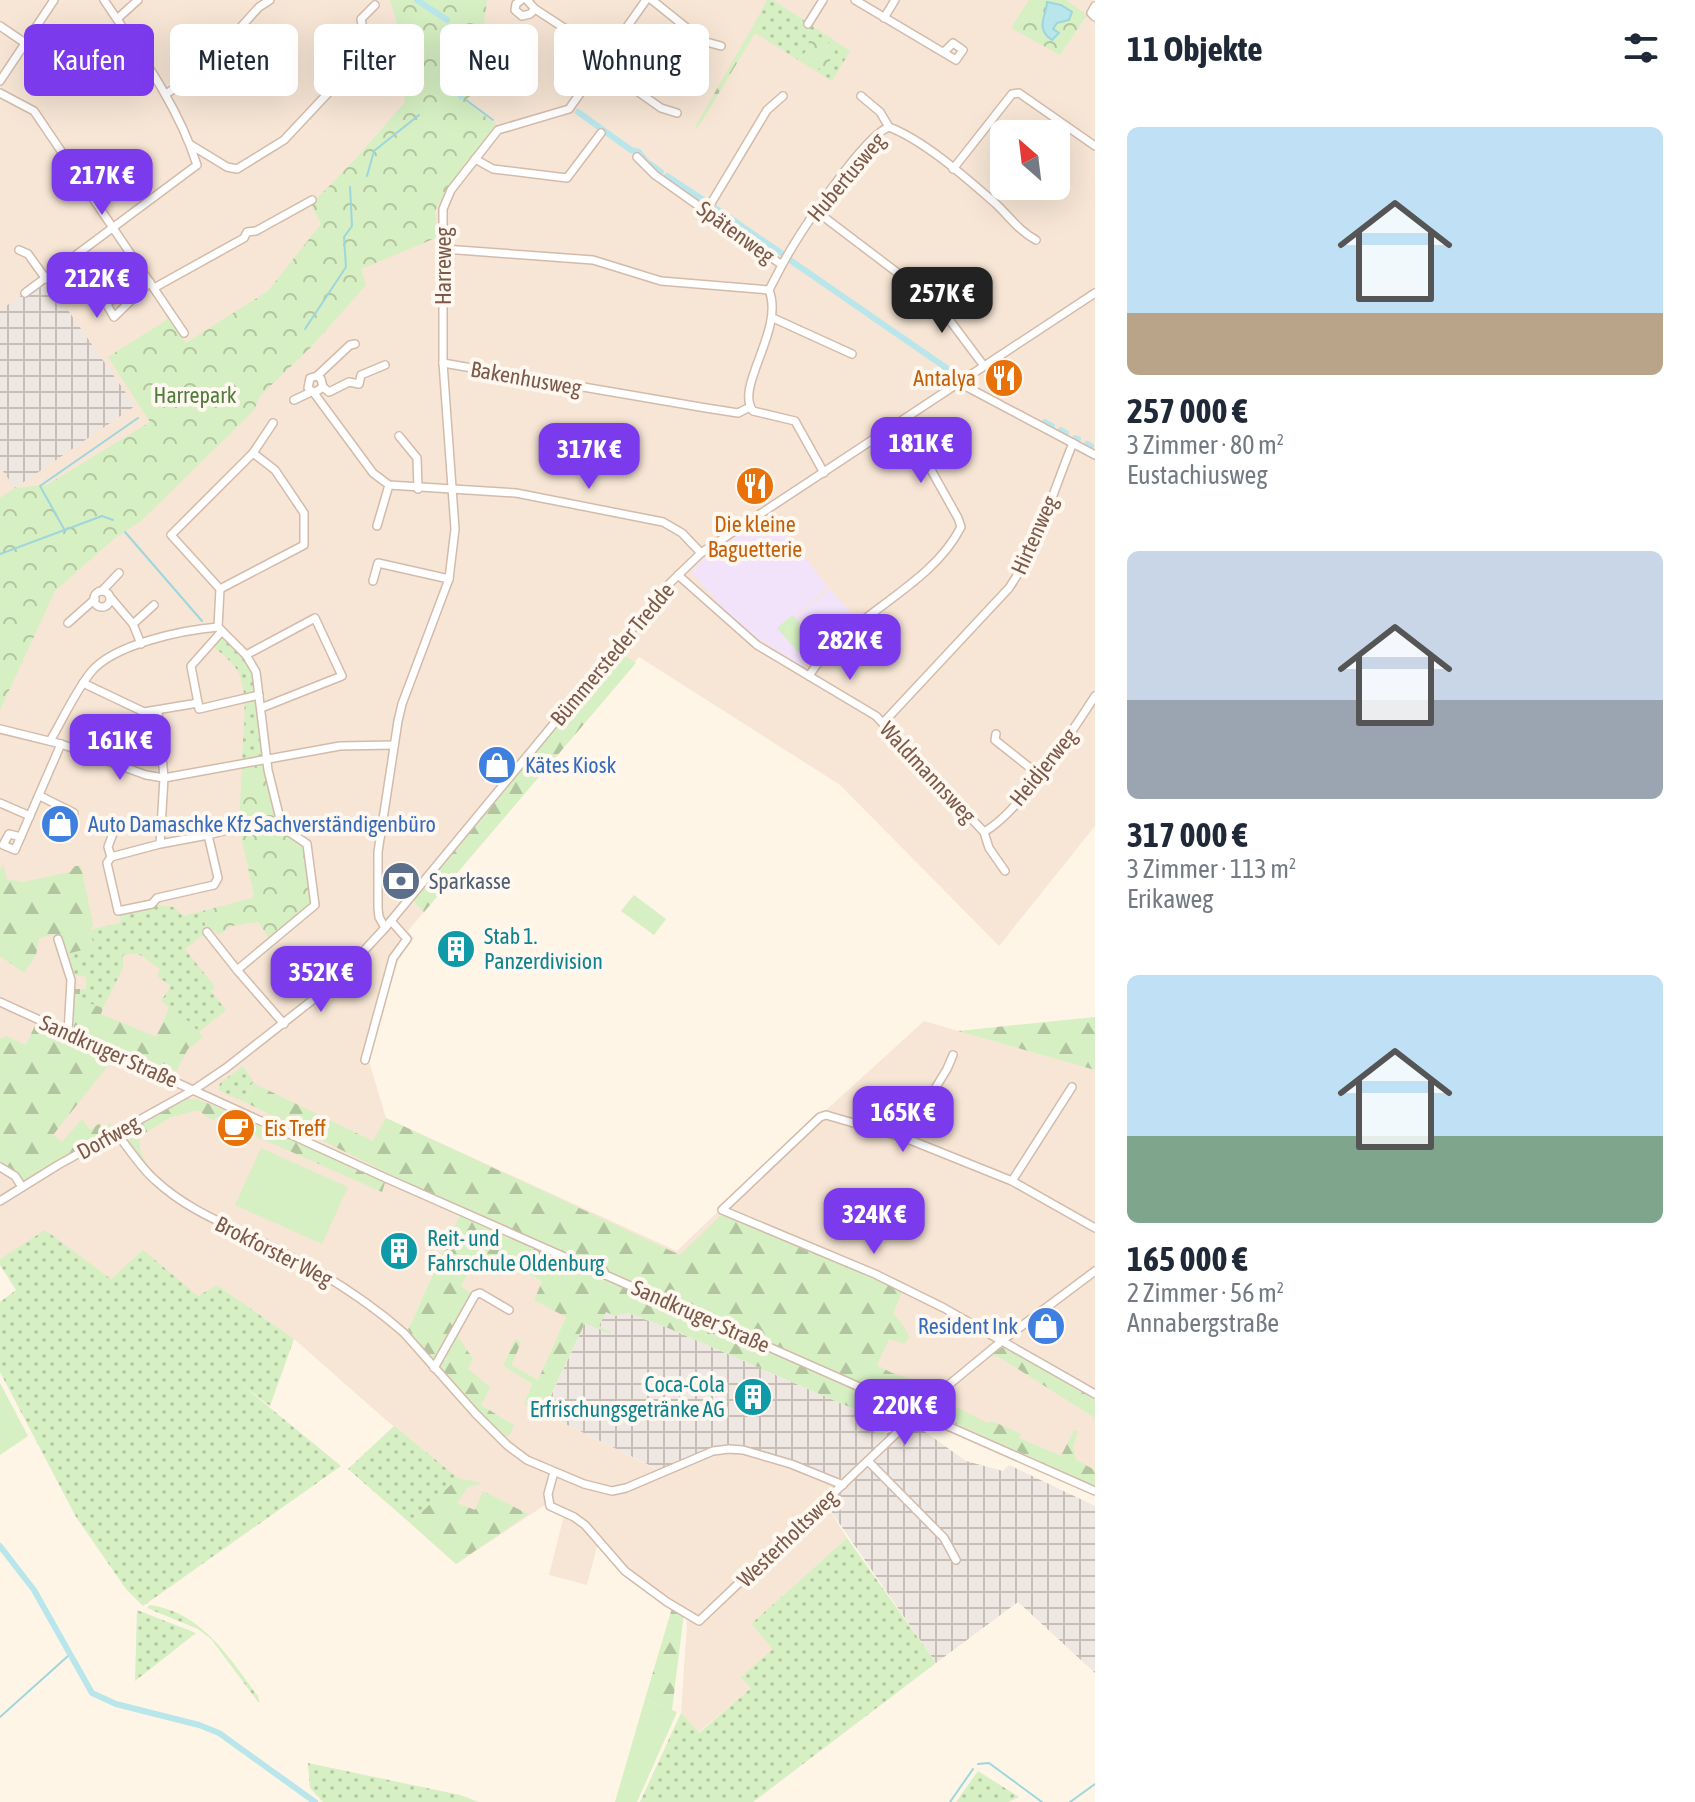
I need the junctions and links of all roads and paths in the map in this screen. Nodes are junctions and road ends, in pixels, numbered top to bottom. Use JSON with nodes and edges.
{"nodes":[{"id":1,"x":54,"y":0,"type":"edge"},
{"id":2,"x":104,"y":0,"type":"edge"},
{"id":3,"x":138,"y":0,"type":"edge"},
{"id":4,"x":270,"y":0,"type":"edge"},
{"id":5,"x":524,"y":0,"type":"edge"},
{"id":6,"x":649,"y":0,"type":"edge"},
{"id":7,"x":823,"y":0,"type":"edge"},
{"id":8,"x":855,"y":0,"type":"edge"},
{"id":9,"x":895,"y":0,"type":"edge"},
{"id":10,"x":375,"y":5,"type":"dead end"},
{"id":11,"x":1095,"y":6,"type":"edge"},
{"id":12,"x":535,"y":9,"type":"junction"},
{"id":13,"x":1095,"y":17,"type":"edge"},
{"id":14,"x":884,"y":18,"type":"junction"},
{"id":15,"x":117,"y":19,"type":"junction"},
{"id":16,"x":38,"y":24,"type":"edge"},
{"id":17,"x":558,"y":24,"type":"edge"},
{"id":18,"x":631,"y":24,"type":"edge"},
{"id":19,"x":808,"y":24,"type":"dead end"},
{"id":20,"x":0,"y":26,"type":"edge"},
{"id":21,"x":24,"y":42,"type":"edge"},
{"id":22,"x":24,"y":45,"type":"edge"},
{"id":23,"x":721,"y":46,"type":"dead end"},
{"id":24,"x":944,"y":52,"type":"dead end"},
{"id":25,"x":0,"y":81,"type":"edge"},
{"id":26,"x":0,"y":93,"type":"edge"},
{"id":27,"x":166,"y":94,"type":"junction"},
{"id":28,"x":578,"y":96,"type":"edge"},
{"id":29,"x":644,"y":96,"type":"edge"},
{"id":30,"x":783,"y":96,"type":"dead end"},
{"id":31,"x":861,"y":96,"type":"dead end"},
{"id":32,"x":677,"y":113,"type":"dead end"},
{"id":33,"x":889,"y":127,"type":"junction"},
{"id":34,"x":601,"y":133,"type":"dead end"},
{"id":35,"x":191,"y":145,"type":"junction"},
{"id":36,"x":1095,"y":146,"type":"edge"},
{"id":37,"x":211,"y":157,"type":"junction"},
{"id":38,"x":637,"y":157,"type":"dead end"},
{"id":39,"x":475,"y":159,"type":"junction"},
{"id":40,"x":197,"y":165,"type":"junction"},
{"id":41,"x":953,"y":169,"type":"junction"},
{"id":42,"x":312,"y":200,"type":"dead end"},
{"id":43,"x":707,"y":210,"type":"junction"},
{"id":44,"x":816,"y":211,"type":"junction"},
{"id":45,"x":114,"y":227,"type":"junction"},
{"id":46,"x":1036,"y":240,"type":"dead end"},
{"id":47,"x":444,"y":249,"type":"junction"},
{"id":48,"x":19,"y":250,"type":"dead end"},
{"id":49,"x":782,"y":265,"type":"junction"},
{"id":50,"x":46,"y":279,"type":"junction"},
{"id":51,"x":152,"y":285,"type":"junction"},
{"id":52,"x":769,"y":290,"type":"junction"},
{"id":53,"x":25,"y":293,"type":"dead end"},
{"id":54,"x":1095,"y":293,"type":"edge"},
{"id":55,"x":773,"y":318,"type":"junction"},
{"id":56,"x":184,"y":333,"type":"dead end"},
{"id":57,"x":355,"y":344,"type":"dead end"},
{"id":58,"x":852,"y":354,"type":"dead end"},
{"id":59,"x":443,"y":363,"type":"junction"},
{"id":60,"x":385,"y":365,"type":"dead end"},
{"id":61,"x":984,"y":366,"type":"junction"},
{"id":62,"x":317,"y":376,"type":"junction"},
{"id":63,"x":961,"y":382,"type":"junction"},
{"id":64,"x":323,"y":387,"type":"junction"},
{"id":65,"x":313,"y":392,"type":"junction"},
{"id":66,"x":294,"y":400,"type":"dead end"},
{"id":67,"x":750,"y":407,"type":"junction"},
{"id":68,"x":273,"y":423,"type":"dead end"},
{"id":69,"x":399,"y":436,"type":"dead end"},
{"id":70,"x":912,"y":436,"type":"dead end"},
{"id":71,"x":1073,"y":443,"type":"junction"},
{"id":72,"x":253,"y":453,"type":"junction"},
{"id":73,"x":1095,"y":455,"type":"edge"},
{"id":74,"x":824,"y":473,"type":"junction"},
{"id":75,"x":389,"y":485,"type":"junction"},
{"id":76,"x":418,"y":489,"type":"junction"},
{"id":77,"x":452,"y":489,"type":"junction"},
{"id":78,"x":377,"y":526,"type":"dead end"},
{"id":79,"x":701,"y":553,"type":"junction"},
{"id":80,"x":119,"y":573,"type":"dead end"},
{"id":81,"x":678,"y":575,"type":"junction"},
{"id":82,"x":449,"y":579,"type":"junction"},
{"id":83,"x":373,"y":581,"type":"dead end"},
{"id":84,"x":220,"y":589,"type":"junction"},
{"id":85,"x":102,"y":591,"type":"junction"},
{"id":86,"x":110,"y":597,"type":"junction"},
{"id":87,"x":95,"y":599,"type":"junction"},
{"id":88,"x":154,"y":605,"type":"dead end"},
{"id":89,"x":68,"y":623,"type":"dead end"},
{"id":90,"x":133,"y":624,"type":"junction"},
{"id":91,"x":220,"y":629,"type":"junction"},
{"id":92,"x":141,"y":644,"type":"junction"},
{"id":93,"x":246,"y":655,"type":"junction"},
{"id":94,"x":809,"y":676,"type":"junction"},
{"id":95,"x":83,"y":683,"type":"junction"},
{"id":96,"x":259,"y":695,"type":"junction"},
{"id":97,"x":1095,"y":696,"type":"edge"},
{"id":98,"x":198,"y":703,"type":"junction"},
{"id":99,"x":261,"y":708,"type":"junction"},
{"id":100,"x":158,"y":712,"type":"junction"},
{"id":101,"x":883,"y":723,"type":"junction"},
{"id":102,"x":0,"y":729,"type":"edge"},
{"id":103,"x":996,"y":734,"type":"dead end"},
{"id":104,"x":50,"y":741,"type":"junction"},
{"id":105,"x":61,"y":744,"type":"junction"},
{"id":106,"x":394,"y":745,"type":"junction"},
{"id":107,"x":267,"y":760,"type":"junction"},
{"id":108,"x":1039,"y":775,"type":"junction"},
{"id":109,"x":164,"y":778,"type":"junction"},
{"id":110,"x":40,"y":796,"type":"junction"},
{"id":111,"x":0,"y":803,"type":"edge"},
{"id":112,"x":74,"y":813,"type":"dead end"},
{"id":113,"x":30,"y":816,"type":"junction"},
{"id":114,"x":239,"y":827,"type":"dead end"},
{"id":115,"x":115,"y":828,"type":"dead end"},
{"id":116,"x":984,"y":832,"type":"junction"},
{"id":117,"x":208,"y":835,"type":"junction"},
{"id":118,"x":21,"y":837,"type":"dead end"},
{"id":119,"x":160,"y":844,"type":"junction"},
{"id":120,"x":111,"y":857,"type":"junction"},
{"id":121,"x":1005,"y":871,"type":"dead end"},
{"id":122,"x":391,"y":921,"type":"junction"},
{"id":123,"x":385,"y":928,"type":"junction"},
{"id":124,"x":207,"y":932,"type":"dead end"},
{"id":125,"x":58,"y":939,"type":"dead end"},
{"id":126,"x":237,"y":970,"type":"junction"},
{"id":127,"x":0,"y":1002,"type":"edge"},
{"id":128,"x":284,"y":1024,"type":"junction"},
{"id":129,"x":68,"y":1033,"type":"junction"},
{"id":130,"x":953,"y":1055,"type":"dead end"},
{"id":131,"x":365,"y":1060,"type":"dead end"},
{"id":132,"x":1072,"y":1087,"type":"dead end"},
{"id":133,"x":195,"y":1089,"type":"junction"},
{"id":134,"x":116,"y":1133,"type":"junction"},
{"id":135,"x":905,"y":1138,"type":"junction"},
{"id":136,"x":0,"y":1167,"type":"edge"},
{"id":137,"x":1012,"y":1181,"type":"junction"},
{"id":138,"x":22,"y":1187,"type":"junction"},
{"id":139,"x":0,"y":1201,"type":"edge"},
{"id":140,"x":1095,"y":1228,"type":"edge"},
{"id":141,"x":1095,"y":1271,"type":"edge"},
{"id":142,"x":509,"y":1310,"type":"dead end"},
{"id":143,"x":1003,"y":1340,"type":"junction"},
{"id":144,"x":434,"y":1368,"type":"junction"},
{"id":145,"x":1095,"y":1394,"type":"edge"},
{"id":146,"x":919,"y":1412,"type":"junction"},
{"id":147,"x":868,"y":1461,"type":"junction"},
{"id":148,"x":554,"y":1472,"type":"junction"},
{"id":149,"x":843,"y":1485,"type":"junction"},
{"id":150,"x":1095,"y":1491,"type":"edge"},
{"id":151,"x":956,"y":1560,"type":"dead end"}],
"edges":[{"from":1,"to":16,"type":"street"},
{"from":2,"to":15,"type":"street"},
{"from":3,"to":15,"type":"street"},
{"from":4,"to":27,"type":"street"},
{"from":5,"to":12,"type":"street"},
{"from":5,"to":12,"type":"street"},
{"from":6,"to":18,"type":"street","name":"Harreweg"},
{"from":6,"to":23,"type":"street"},
{"from":7,"to":19,"type":"street"},
{"from":8,"to":14,"type":"street"},
{"from":9,"to":14,"type":"street"},
{"from":10,"to":37,"type":"street"},
{"from":11,"to":13,"type":"street"},
{"from":12,"to":17,"type":"street"},
{"from":14,"to":24,"type":"street"},
{"from":15,"to":27,"type":"street"},
{"from":20,"to":21,"type":"street"},
{"from":22,"to":25,"type":"street"},
{"from":26,"to":45,"type":"street"},
{"from":27,"to":35,"type":"street"},
{"from":28,"to":39,"type":"street","name":"Harreweg"},
{"from":29,"to":32,"type":"street"},
{"from":30,"to":43,"type":"street"},
{"from":31,"to":33,"type":"street"},
{"from":33,"to":41,"type":"street","name":"Hubertusweg"},
{"from":33,"to":44,"type":"street","name":"Hubertusweg"},
{"from":34,"to":39,"type":"street"},
{"from":35,"to":37,"type":"street"},
{"from":35,"to":40,"type":"street"},
{"from":36,"to":41,"type":"street"},
{"from":37,"to":40,"type":"street"},
{"from":38,"to":43,"type":"street","name":"Spätenweg"},
{"from":39,"to":47,"type":"street","name":"Harreweg"},
{"from":40,"to":45,"type":"street"},
{"from":41,"to":46,"type":"street","name":"Hubertusweg"},
{"from":42,"to":51,"type":"street"},
{"from":43,"to":49,"type":"street","name":"Spätenweg"},
{"from":44,"to":49,"type":"street","name":"Hubertusweg"},
{"from":44,"to":61,"type":"street"},
{"from":45,"to":50,"type":"street"},
{"from":45,"to":51,"type":"street"},
{"from":47,"to":52,"type":"street"},
{"from":47,"to":59,"type":"street","name":"Harreweg"},
{"from":48,"to":50,"type":"street"},
{"from":49,"to":52,"type":"street","name":"Spätenweg"},
{"from":50,"to":53,"type":"street"},
{"from":51,"to":51,"type":"street"},
{"from":51,"to":56,"type":"street"},
{"from":52,"to":55,"type":"street","name":"Spätenweg"},
{"from":54,"to":61,"type":"street","name":"Bümmersteder Tredde"},
{"from":55,"to":58,"type":"street"},
{"from":55,"to":67,"type":"street","name":"Spätenweg"},
{"from":57,"to":62,"type":"street"},
{"from":59,"to":67,"type":"street","name":"Bakenhusweg"},
{"from":59,"to":77,"type":"street","name":"Harreweg"},
{"from":60,"to":64,"type":"street"},
{"from":61,"to":63,"type":"street","name":"Bümmersteder Tredde"},
{"from":62,"to":64,"type":"street"},
{"from":62,"to":65,"type":"street"},
{"from":63,"to":71,"type":"street"},
{"from":63,"to":74,"type":"street","name":"Bümmersteder Tredde"},
{"from":64,"to":65,"type":"street"},
{"from":65,"to":66,"type":"street"},
{"from":65,"to":75,"type":"street"},
{"from":67,"to":74,"type":"street"},
{"from":68,"to":72,"type":"street"},
{"from":69,"to":76,"type":"street"},
{"from":70,"to":94,"type":"street"},
{"from":71,"to":73,"type":"street"},
{"from":71,"to":101,"type":"street","name":"Hirtenweg"},
{"from":72,"to":84,"type":"street"},
{"from":72,"to":84,"type":"street"},
{"from":74,"to":79,"type":"street","name":"Bümmersteder Tredde"},
{"from":75,"to":76,"type":"street"},
{"from":75,"to":78,"type":"street"},
{"from":76,"to":77,"type":"street"},
{"from":77,"to":79,"type":"street"},
{"from":77,"to":82,"type":"street","name":"Harreweg"},
{"from":79,"to":81,"type":"street","name":"Bümmersteder Tredde"},
{"from":80,"to":85,"type":"street"},
{"from":81,"to":94,"type":"street","name":"Waldmannsweg"},
{"from":81,"to":122,"type":"street","name":"Bümmersteder Tredde"},
{"from":82,"to":83,"type":"street"},
{"from":82,"to":106,"type":"street","name":"Harreweg"},
{"from":84,"to":91,"type":"street"},
{"from":85,"to":86,"type":"street"},
{"from":85,"to":87,"type":"street"},
{"from":86,"to":87,"type":"street"},
{"from":86,"to":90,"type":"street"},
{"from":87,"to":89,"type":"street"},
{"from":88,"to":90,"type":"street"},
{"from":90,"to":92,"type":"street"},
{"from":91,"to":92,"type":"street"},
{"from":91,"to":93,"type":"street"},
{"from":91,"to":98,"type":"street"},
{"from":92,"to":95,"type":"street"},
{"from":93,"to":96,"type":"street"},
{"from":93,"to":99,"type":"street"},
{"from":94,"to":101,"type":"street","name":"Waldmannsweg"},
{"from":95,"to":100,"type":"street"},
{"from":95,"to":104,"type":"street"},
{"from":96,"to":98,"type":"street"},
{"from":96,"to":99,"type":"street"},
{"from":97,"to":108,"type":"street","name":"Heidjerweg"},
{"from":98,"to":100,"type":"street"},
{"from":99,"to":107,"type":"street"},
{"from":100,"to":109,"type":"street"},
{"from":101,"to":116,"type":"street","name":"Waldmannsweg"},
{"from":102,"to":104,"type":"street"},
{"from":103,"to":108,"type":"street"},
{"from":104,"to":105,"type":"street"},
{"from":105,"to":109,"type":"street"},
{"from":105,"to":110,"type":"street"},
{"from":106,"to":107,"type":"street"},
{"from":106,"to":123,"type":"street","name":"Harreweg"},
{"from":107,"to":109,"type":"street"},
{"from":107,"to":126,"type":"street"},
{"from":108,"to":116,"type":"street","name":"Heidjerweg"},
{"from":109,"to":119,"type":"street"},
{"from":110,"to":112,"type":"street"},
{"from":110,"to":113,"type":"street"},
{"from":111,"to":113,"type":"street"},
{"from":113,"to":118,"type":"street"},
{"from":114,"to":117,"type":"street"},
{"from":115,"to":120,"type":"street"},
{"from":116,"to":121,"type":"street","name":"Waldmannsweg"},
{"from":117,"to":119,"type":"street"},
{"from":117,"to":120,"type":"street"},
{"from":119,"to":120,"type":"street"},
{"from":122,"to":123,"type":"street","name":"Bümmersteder Tredde"},
{"from":122,"to":131,"type":"street"},
{"from":123,"to":128,"type":"street","name":"Bümmersteder Tredde"},
{"from":124,"to":126,"type":"street"},
{"from":125,"to":129,"type":"street"},
{"from":126,"to":128,"type":"street"},
{"from":127,"to":129,"type":"street","name":"Sandkruger Straße"},
{"from":128,"to":133,"type":"street","name":"Bümmersteder Tredde"},
{"from":129,"to":133,"type":"street","name":"Sandkruger Straße"},
{"from":130,"to":135,"type":"street"},
{"from":132,"to":137,"type":"street"},
{"from":133,"to":134,"type":"street","name":"Dorfweg"},
{"from":133,"to":146,"type":"street","name":"Sandkruger Straße"},
{"from":134,"to":138,"type":"street","name":"Dorfweg"},
{"from":134,"to":144,"type":"street","name":"Brokforster Weg"},
{"from":135,"to":137,"type":"street"},
{"from":135,"to":143,"type":"street"},
{"from":136,"to":138,"type":"street"},
{"from":137,"to":140,"type":"street"},
{"from":138,"to":139,"type":"street","name":"Dorfweg"},
{"from":141,"to":143,"type":"street","name":"Westerholtsweg"},
{"from":142,"to":144,"type":"street"},
{"from":143,"to":145,"type":"street"},
{"from":143,"to":146,"type":"street","name":"Westerholtsweg"},
{"from":144,"to":148,"type":"street","name":"Brokforster Weg"},
{"from":146,"to":147,"type":"street","name":"Westerholtsweg"},
{"from":146,"to":150,"type":"street","name":"Sandkruger Straße"},
{"from":147,"to":149,"type":"street","name":"Westerholtsweg"},
{"from":147,"to":151,"type":"street"},
{"from":148,"to":149,"type":"street","name":"Brokforster Weg"},
{"from":148,"to":149,"type":"street","name":"Westerholtsweg"}]}
